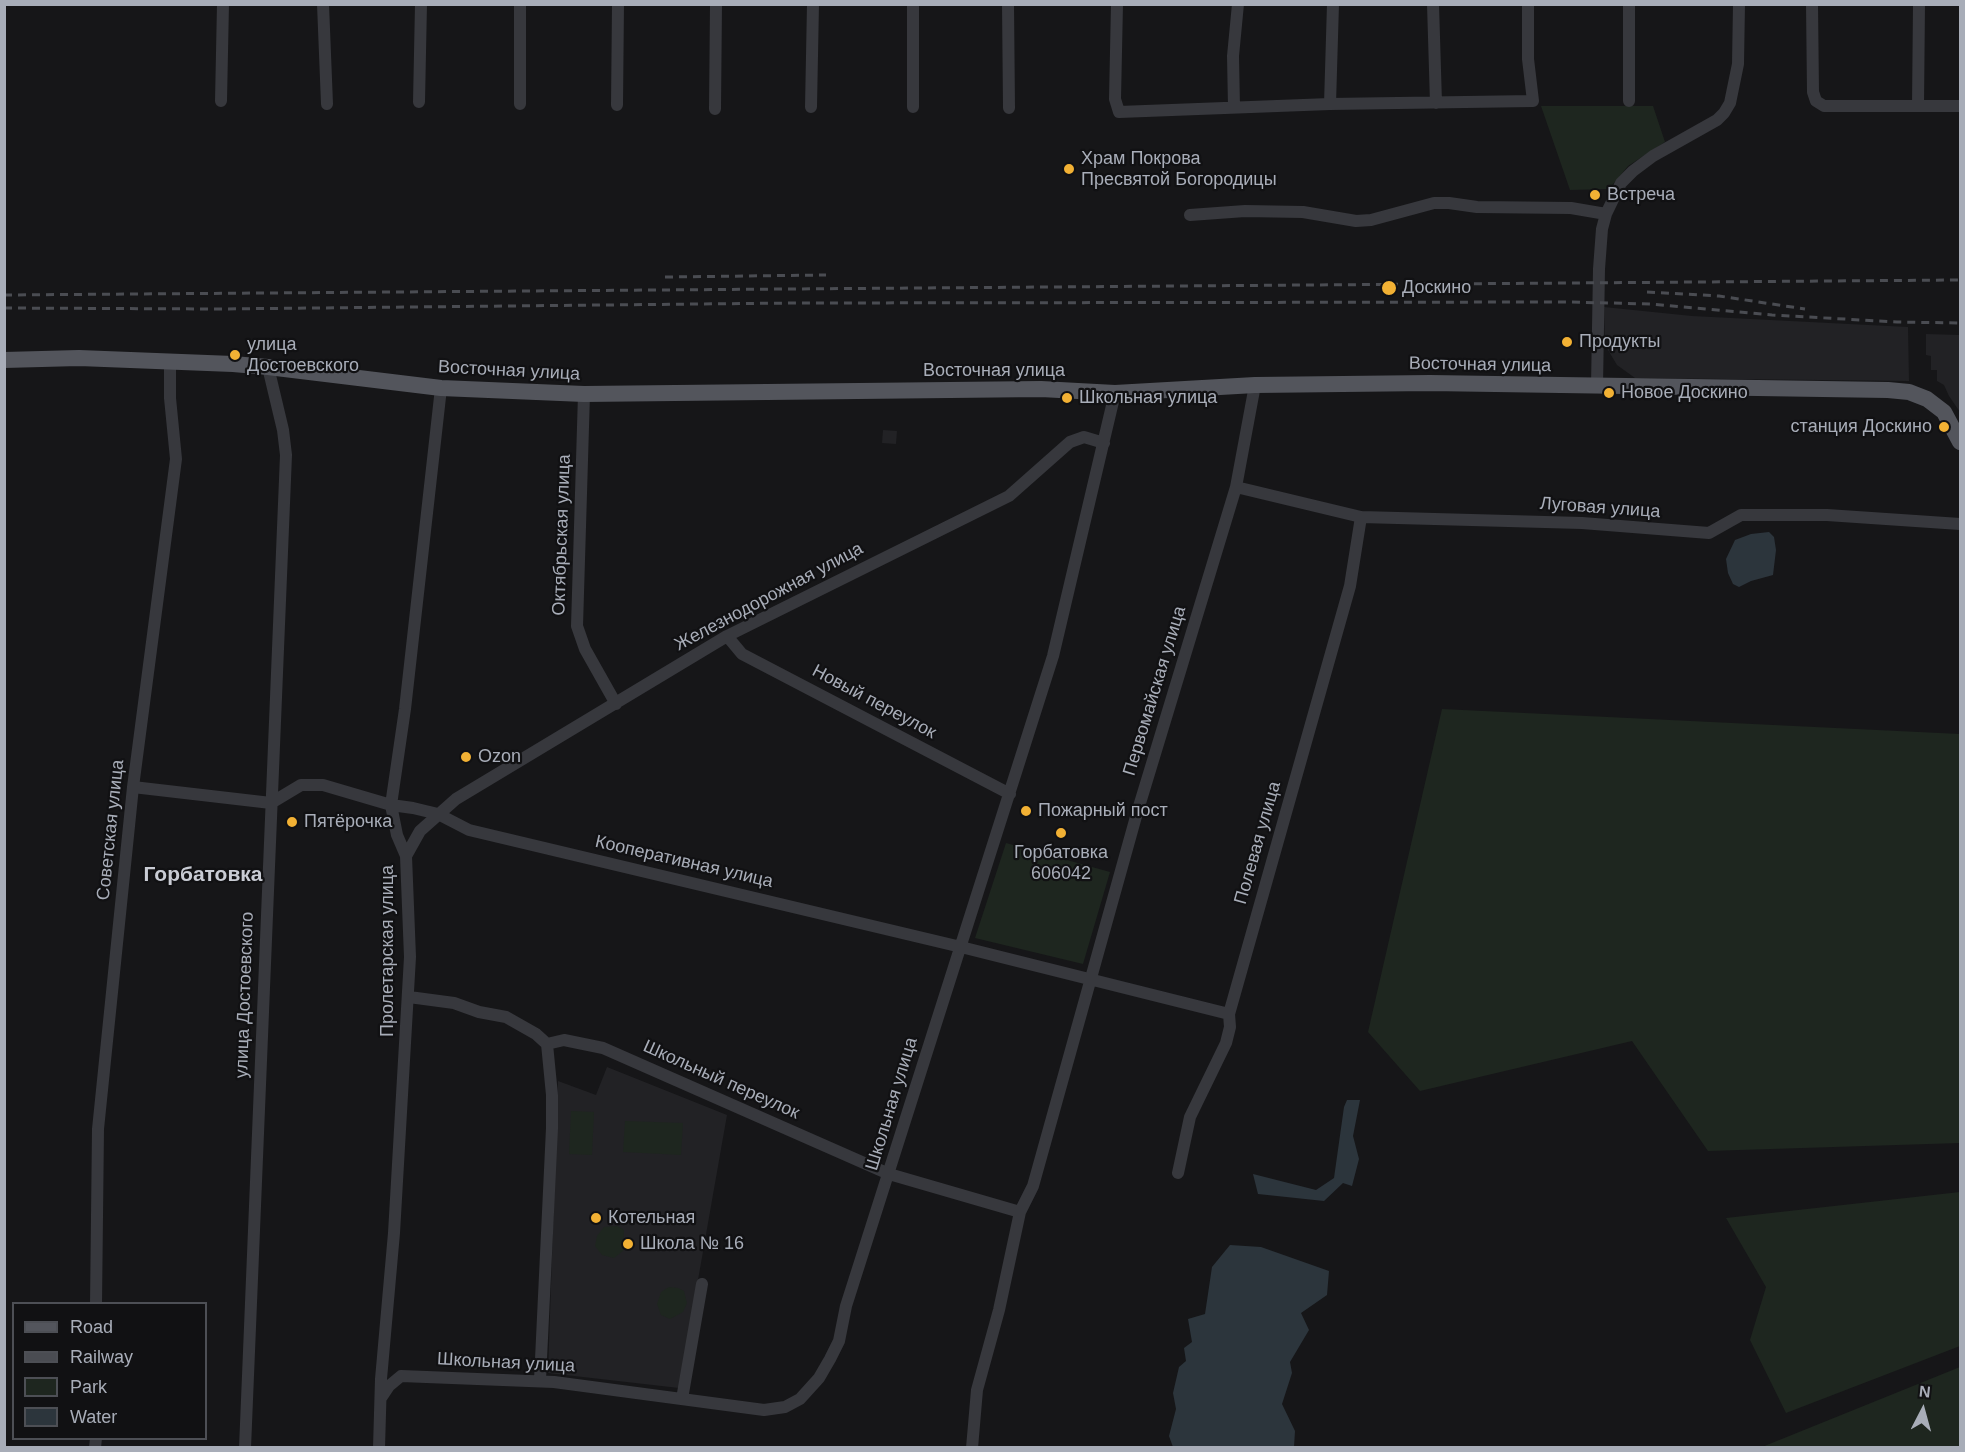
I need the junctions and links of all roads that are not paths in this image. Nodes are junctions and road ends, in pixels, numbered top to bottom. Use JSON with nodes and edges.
{"nodes":[{"id":1,"x":223,"y":4,"type":"edge"},
{"id":2,"x":323,"y":4,"type":"edge"},
{"id":3,"x":421,"y":4,"type":"edge"},
{"id":4,"x":520,"y":4,"type":"edge"},
{"id":5,"x":618,"y":4,"type":"edge"},
{"id":6,"x":716,"y":4,"type":"edge"},
{"id":7,"x":813,"y":4,"type":"edge"},
{"id":8,"x":913,"y":4,"type":"edge"},
{"id":9,"x":1008,"y":4,"type":"edge"},
{"id":10,"x":1117,"y":4,"type":"edge"},
{"id":11,"x":1238,"y":4,"type":"edge"},
{"id":12,"x":1333,"y":4,"type":"edge"},
{"id":13,"x":1433,"y":4,"type":"edge"},
{"id":14,"x":1528,"y":4,"type":"edge"},
{"id":15,"x":1629,"y":4,"type":"edge"},
{"id":16,"x":1739,"y":4,"type":"edge"},
{"id":17,"x":1812,"y":4,"type":"edge"},
{"id":18,"x":1919,"y":4,"type":"edge"},
{"id":19,"x":221,"y":100,"type":"dead end"},
{"id":20,"x":1629,"y":101,"type":"dead end"},
{"id":21,"x":419,"y":102,"type":"dead end"},
{"id":22,"x":1436,"y":102,"type":"junction"},
{"id":23,"x":327,"y":104,"type":"dead end"},
{"id":24,"x":520,"y":104,"type":"dead end"},
{"id":25,"x":1330,"y":104,"type":"junction"},
{"id":26,"x":617,"y":105,"type":"dead end"},
{"id":27,"x":1918,"y":105,"type":"junction"},
{"id":28,"x":1960,"y":105,"type":"edge"},
{"id":29,"x":811,"y":106,"type":"dead end"},
{"id":30,"x":913,"y":107,"type":"dead end"},
{"id":31,"x":1234,"y":107,"type":"junction"},
{"id":32,"x":1009,"y":108,"type":"dead end"},
{"id":33,"x":715,"y":109,"type":"dead end"},
{"id":34,"x":1606,"y":214,"type":"junction"},
{"id":35,"x":1190,"y":215,"type":"dead end"},
{"id":36,"x":4,"y":360,"type":"edge"},
{"id":37,"x":170,"y":361,"type":"junction"},
{"id":38,"x":268,"y":367,"type":"junction"},
{"id":39,"x":1255,"y":385,"type":"junction"},
{"id":40,"x":1597,"y":386,"type":"junction"},
{"id":41,"x":441,"y":388,"type":"junction"},
{"id":42,"x":1115,"y":393,"type":"junction"},
{"id":43,"x":584,"y":394,"type":"junction"},
{"id":44,"x":1960,"y":442,"type":"edge"},
{"id":45,"x":1104,"y":443,"type":"junction"},
{"id":46,"x":1236,"y":487,"type":"junction"},
{"id":47,"x":1361,"y":517,"type":"junction"},
{"id":48,"x":1960,"y":524,"type":"edge"},
{"id":49,"x":727,"y":636,"type":"junction"},
{"id":50,"x":616,"y":704,"type":"junction"},
{"id":51,"x":133,"y":787,"type":"junction"},
{"id":52,"x":1010,"y":794,"type":"junction"},
{"id":53,"x":271,"y":803,"type":"junction"},
{"id":54,"x":391,"y":805,"type":"junction"},
{"id":55,"x":438,"y":814,"type":"junction"},
{"id":56,"x":406,"y":856,"type":"junction"},
{"id":57,"x":961,"y":947,"type":"junction"},
{"id":58,"x":1090,"y":981,"type":"junction"},
{"id":59,"x":409,"y":997,"type":"junction"},
{"id":60,"x":1229,"y":1014,"type":"junction"},
{"id":61,"x":547,"y":1044,"type":"junction"},
{"id":62,"x":1178,"y":1173,"type":"dead end"},
{"id":63,"x":889,"y":1174,"type":"junction"},
{"id":64,"x":1020,"y":1212,"type":"junction"},
{"id":65,"x":702,"y":1284,"type":"dead end"},
{"id":66,"x":96,"y":1302,"type":"edge"},
{"id":67,"x":384,"y":1358,"type":"junction"},
{"id":68,"x":401,"y":1376,"type":"junction"},
{"id":69,"x":540,"y":1380,"type":"junction"},
{"id":70,"x":381,"y":1398,"type":"junction"},
{"id":71,"x":682,"y":1399,"type":"junction"},
{"id":72,"x":245,"y":1448,"type":"edge"},
{"id":73,"x":379,"y":1448,"type":"edge"},
{"id":74,"x":972,"y":1448,"type":"edge"}],
"edges":[{"from":1,"to":19,"type":"street"},
{"from":2,"to":23,"type":"street"},
{"from":3,"to":21,"type":"street"},
{"from":4,"to":24,"type":"street"},
{"from":5,"to":26,"type":"street"},
{"from":6,"to":33,"type":"street"},
{"from":7,"to":29,"type":"street"},
{"from":8,"to":30,"type":"street"},
{"from":9,"to":32,"type":"street"},
{"from":10,"to":31,"type":"street"},
{"from":11,"to":31,"type":"street"},
{"from":12,"to":25,"type":"street"},
{"from":13,"to":22,"type":"street"},
{"from":14,"to":22,"type":"street"},
{"from":15,"to":20,"type":"street"},
{"from":16,"to":34,"type":"street"},
{"from":17,"to":27,"type":"street"},
{"from":18,"to":27,"type":"street"},
{"from":22,"to":25,"type":"street"},
{"from":25,"to":31,"type":"street"},
{"from":27,"to":28,"type":"street"},
{"from":34,"to":35,"type":"street"},
{"from":34,"to":40,"type":"street"},
{"from":36,"to":37,"type":"main road","name":"Восточная улица"},
{"from":37,"to":38,"type":"main road","name":"Восточная улица"},
{"from":37,"to":51,"type":"street","name":"Советская улица"},
{"from":38,"to":41,"type":"main road","name":"Восточная улица"},
{"from":38,"to":53,"type":"street","name":"улица Достоевского"},
{"from":39,"to":40,"type":"main road","name":"Восточная улица"},
{"from":39,"to":42,"type":"main road","name":"Восточная улица"},
{"from":39,"to":46,"type":"street","name":"Первомайская улица"},
{"from":40,"to":44,"type":"main road","name":"Восточная улица"},
{"from":41,"to":43,"type":"main road","name":"Восточная улица"},
{"from":41,"to":54,"type":"street","name":"Пролетарская улица"},
{"from":42,"to":43,"type":"main road","name":"Восточная улица"},
{"from":42,"to":45,"type":"street","name":"Школьная улица"},
{"from":43,"to":50,"type":"street","name":"Октябрьская улица"},
{"from":45,"to":49,"type":"street","name":"Железнодорожная улица"},
{"from":45,"to":52,"type":"street","name":"Школьная улица"},
{"from":46,"to":47,"type":"street","name":"Луговая улица"},
{"from":46,"to":58,"type":"street","name":"Первомайская улица"},
{"from":47,"to":48,"type":"street","name":"Луговая улица"},
{"from":47,"to":60,"type":"street","name":"Полевая улица"},
{"from":49,"to":50,"type":"street","name":"Железнодорожная улица"},
{"from":49,"to":52,"type":"street","name":"Новый переулок"},
{"from":50,"to":55,"type":"street","name":"Железнодорожная улица"},
{"from":51,"to":53,"type":"street"},
{"from":51,"to":66,"type":"street","name":"Советская улица"},
{"from":52,"to":57,"type":"street","name":"Школьная улица"},
{"from":53,"to":54,"type":"street","name":"Кооперативная улица"},
{"from":53,"to":72,"type":"street","name":"улица Достоевского"},
{"from":54,"to":55,"type":"street","name":"Кооперативная улица"},
{"from":54,"to":56,"type":"street","name":"Пролетарская улица"},
{"from":55,"to":56,"type":"street","name":"Железнодорожная улица"},
{"from":55,"to":57,"type":"street","name":"Кооперативная улица"},
{"from":56,"to":59,"type":"street","name":"Пролетарская улица"},
{"from":57,"to":58,"type":"street","name":"Кооперативная улица"},
{"from":57,"to":63,"type":"street","name":"Школьная улица"},
{"from":58,"to":60,"type":"street","name":"Кооперативная улица"},
{"from":58,"to":64,"type":"street","name":"Первомайская улица"},
{"from":59,"to":61,"type":"street"},
{"from":59,"to":67,"type":"street","name":"Пролетарская улица"},
{"from":60,"to":62,"type":"street","name":"Полевая улица"},
{"from":61,"to":63,"type":"street","name":"Школьный переулок"},
{"from":61,"to":69,"type":"street"},
{"from":63,"to":64,"type":"street","name":"Школьный переулок"},
{"from":63,"to":71,"type":"street","name":"Школьная улица"},
{"from":64,"to":74,"type":"street","name":"Первомайская улица"},
{"from":65,"to":71,"type":"street"},
{"from":67,"to":68,"type":"street"},
{"from":67,"to":70,"type":"street","name":"Пролетарская улица"},
{"from":68,"to":69,"type":"street","name":"Школьная улица"},
{"from":68,"to":70,"type":"street"},
{"from":69,"to":71,"type":"street","name":"Школьная улица"},
{"from":70,"to":73,"type":"street","name":"Пролетарская улица"}]}
